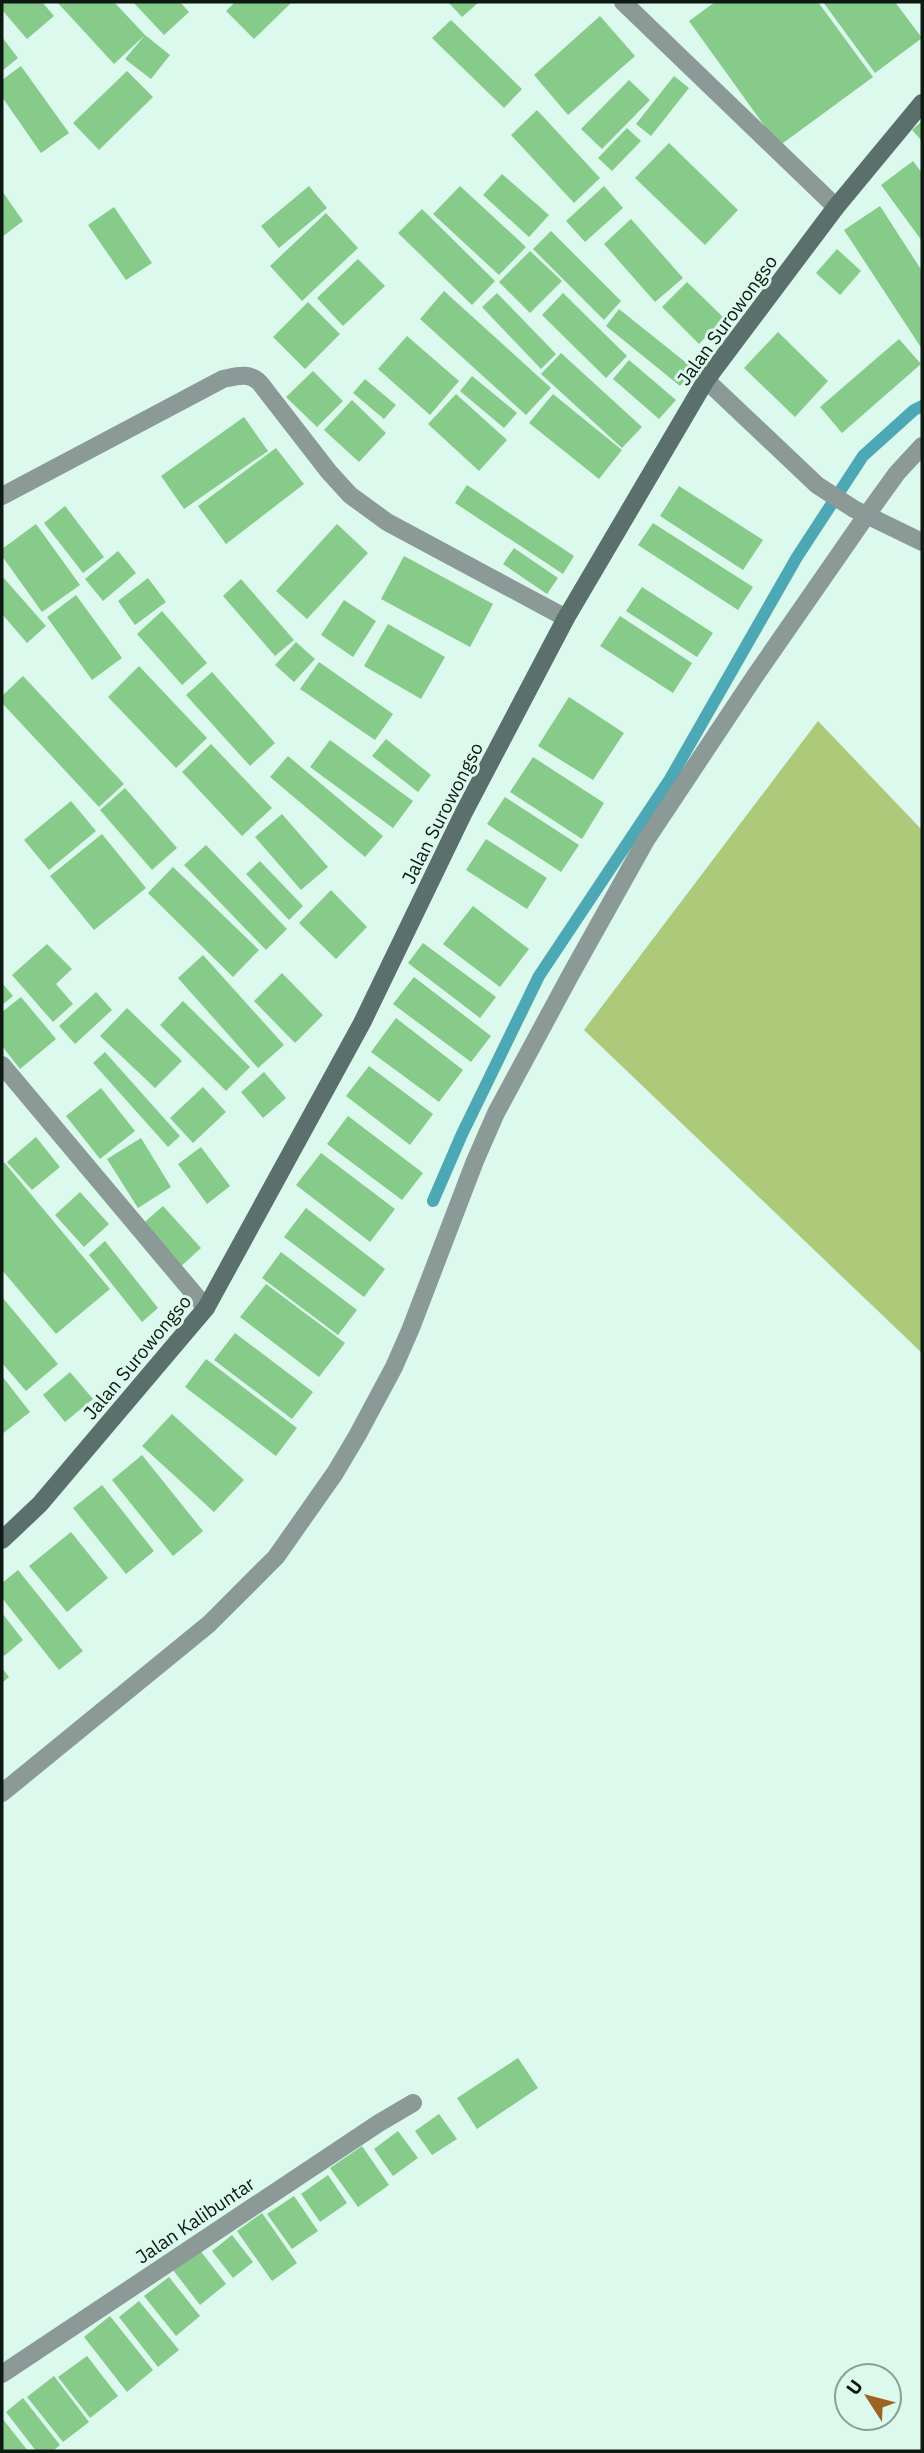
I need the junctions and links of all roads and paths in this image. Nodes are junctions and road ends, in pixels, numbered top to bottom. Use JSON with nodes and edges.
{"nodes":[{"id":1,"x":623,"y":2,"type":"edge"},
{"id":2,"x":922,"y":103,"type":"edge"},
{"id":3,"x":836,"y":207,"type":"junction"},
{"id":4,"x":706,"y":380,"type":"junction"},
{"id":5,"x":922,"y":446,"type":"edge"},
{"id":6,"x":2,"y":496,"type":"edge"},
{"id":7,"x":860,"y":512,"type":"junction"},
{"id":8,"x":922,"y":542,"type":"edge"},
{"id":9,"x":566,"y":618,"type":"junction"},
{"id":10,"x":2,"y":1065,"type":"edge"},
{"id":11,"x":206,"y":1308,"type":"junction"},
{"id":12,"x":2,"y":1540,"type":"edge"},
{"id":13,"x":2,"y":1793,"type":"edge"},
{"id":14,"x":413,"y":2103,"type":"dead end"},
{"id":15,"x":2,"y":2374,"type":"edge"}],
"edges":[{"from":1,"to":3,"type":"street"},
{"from":2,"to":3,"type":"street","name":"Jalan Surowongso"},
{"from":3,"to":4,"type":"street","name":"Jalan Surowongso"},
{"from":4,"to":7,"type":"street"},
{"from":4,"to":9,"type":"street","name":"Jalan Surowongso"},
{"from":5,"to":7,"type":"street"},
{"from":6,"to":9,"type":"street"},
{"from":7,"to":8,"type":"street"},
{"from":7,"to":13,"type":"street"},
{"from":9,"to":11,"type":"street","name":"Jalan Surowongso"},
{"from":10,"to":11,"type":"street"},
{"from":11,"to":12,"type":"street","name":"Jalan Surowongso"},
{"from":14,"to":15,"type":"street","name":"Jalan Kalibuntar"}]}
